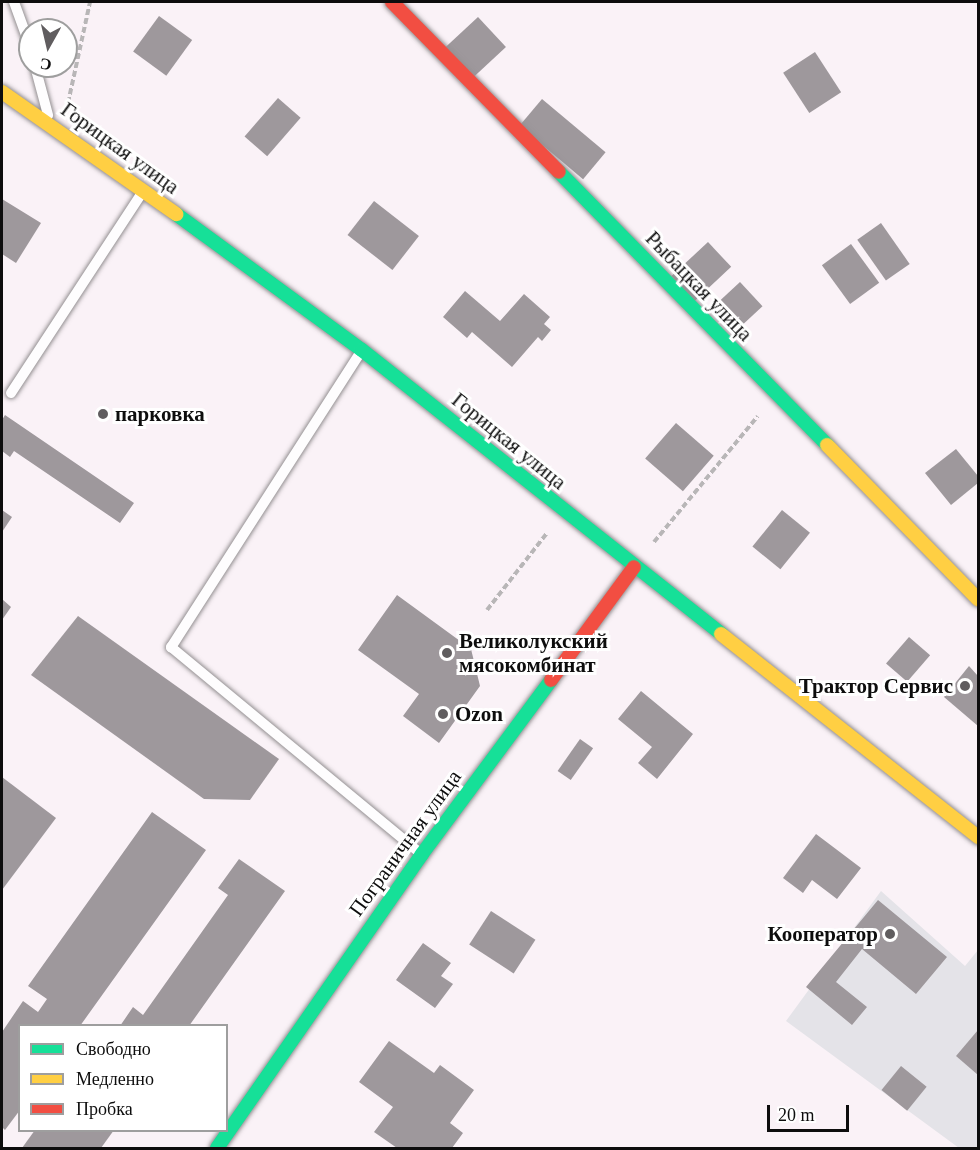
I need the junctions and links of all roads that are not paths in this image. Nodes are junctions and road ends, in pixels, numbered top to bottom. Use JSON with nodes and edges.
{"nodes":[{"id":1,"x":14,"y":2,"type":"edge"},
{"id":2,"x":392,"y":2,"type":"edge"},
{"id":3,"x":20,"y":18,"type":"edge"},
{"id":4,"x":38,"y":78,"type":"edge"},
{"id":5,"x":2,"y":92,"type":"edge"},
{"id":6,"x":50,"y":124,"type":"junction"},
{"id":7,"x":144,"y":190,"type":"junction"},
{"id":8,"x":362,"y":350,"type":"junction"},
{"id":9,"x":11,"y":393,"type":"dead end"},
{"id":10,"x":634,"y":567,"type":"junction"},
{"id":11,"x":978,"y":599,"type":"edge"},
{"id":12,"x":978,"y":837,"type":"edge"},
{"id":13,"x":422,"y":855,"type":"junction"},
{"id":14,"x":217,"y":1149,"type":"edge"}],
"edges":[{"from":1,"to":3,"type":"lane"},
{"from":2,"to":11,"type":"street","name":"Рыбацкая улица"},
{"from":4,"to":6,"type":"lane"},
{"from":5,"to":6,"type":"street","name":"Горицкая улица"},
{"from":6,"to":7,"type":"street","name":"Горицкая улица"},
{"from":7,"to":8,"type":"street","name":"Горицкая улица"},
{"from":7,"to":9,"type":"lane"},
{"from":8,"to":10,"type":"street","name":"Горицкая улица"},
{"from":8,"to":13,"type":"lane"},
{"from":10,"to":12,"type":"street","name":"Горицкая улица"},
{"from":10,"to":13,"type":"street","name":"Пограничная улица"},
{"from":13,"to":14,"type":"street","name":"Пограничная улица"}]}
